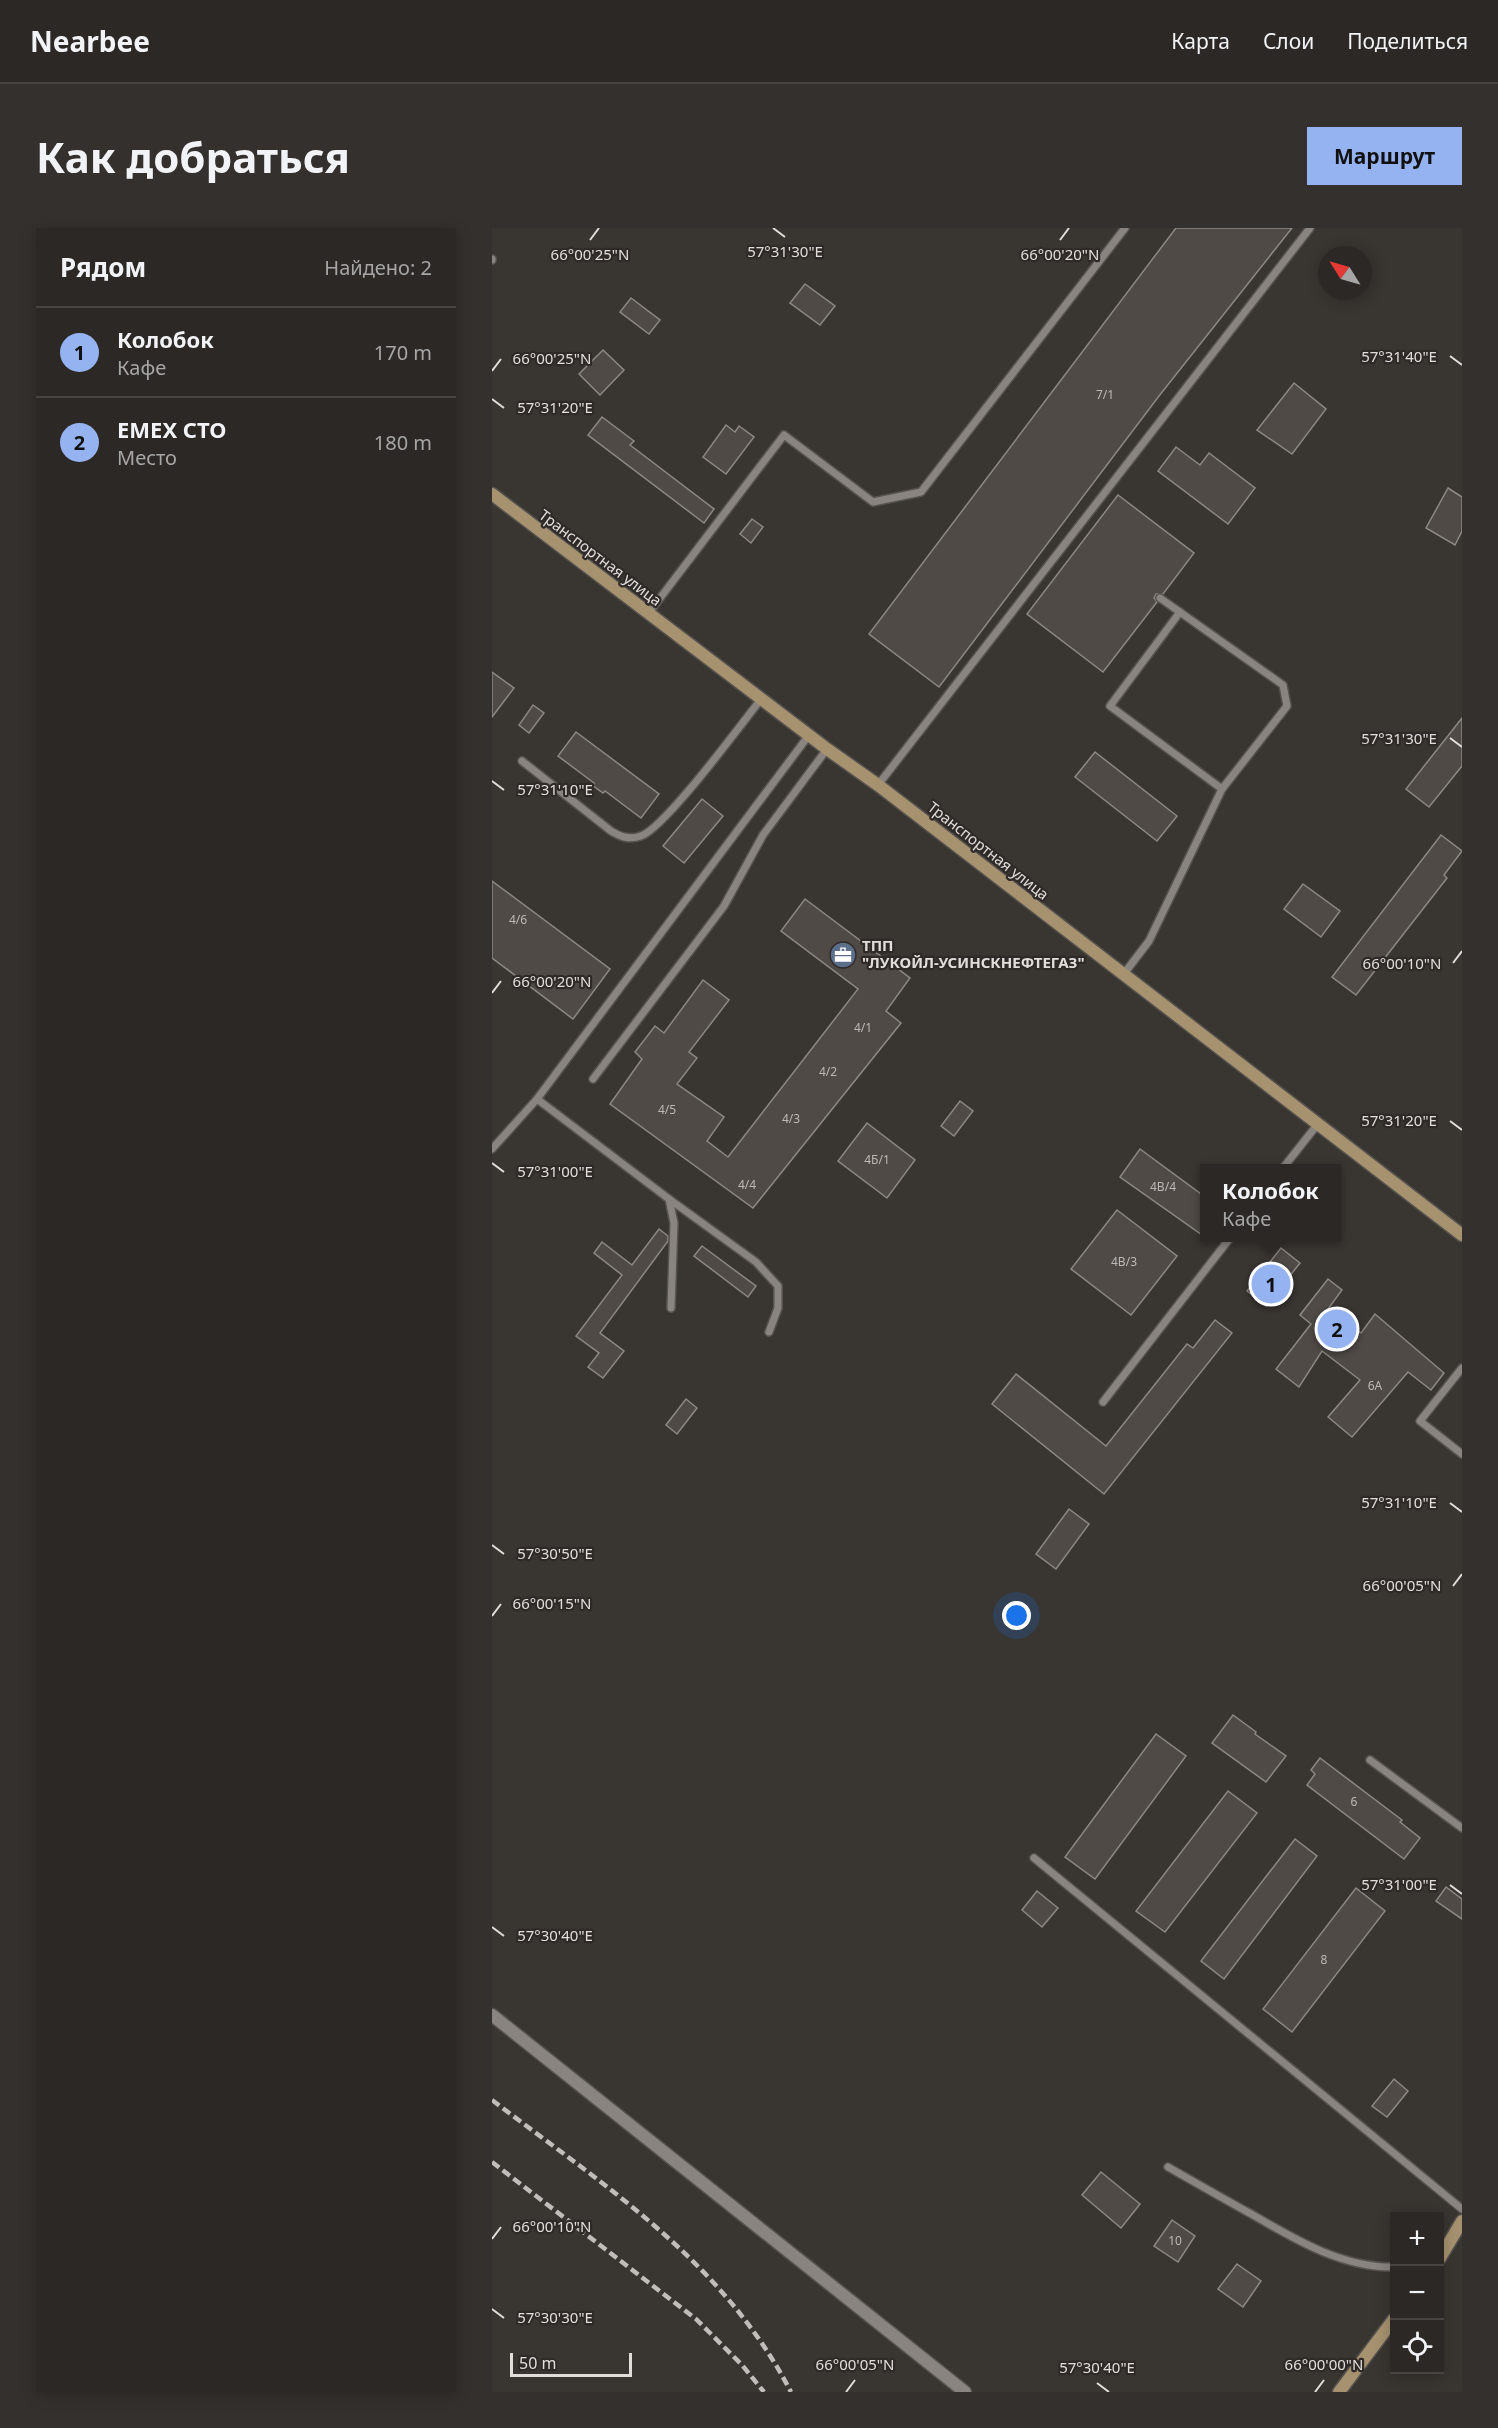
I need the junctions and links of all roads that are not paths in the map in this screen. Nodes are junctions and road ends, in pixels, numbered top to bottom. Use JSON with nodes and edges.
{"nodes":[{"id":1,"x":1125,"y":228,"type":"edge"},
{"id":2,"x":1310,"y":228,"type":"edge"},
{"id":3,"x":492,"y":494,"type":"edge"},
{"id":4,"x":1160,"y":598,"type":"dead end"},
{"id":5,"x":1180,"y":612,"type":"junction"},
{"id":6,"x":648,"y":614,"type":"junction"},
{"id":7,"x":762,"y":698,"type":"junction"},
{"id":8,"x":809,"y":735,"type":"junction"},
{"id":9,"x":827,"y":749,"type":"junction"},
{"id":10,"x":522,"y":761,"type":"dead end"},
{"id":11,"x":878,"y":785,"type":"junction"},
{"id":12,"x":1222,"y":789,"type":"junction"},
{"id":13,"x":1123,"y":975,"type":"junction"},
{"id":14,"x":593,"y":1079,"type":"dead end"},
{"id":15,"x":537,"y":1099,"type":"junction"},
{"id":16,"x":1317,"y":1125,"type":"junction"},
{"id":17,"x":492,"y":1149,"type":"edge"},
{"id":18,"x":1286,"y":1164,"type":"edge"},
{"id":19,"x":669,"y":1199,"type":"junction"},
{"id":20,"x":1462,"y":1235,"type":"edge"},
{"id":21,"x":1227,"y":1242,"type":"edge"},
{"id":22,"x":671,"y":1308,"type":"dead end"},
{"id":23,"x":769,"y":1332,"type":"dead end"},
{"id":24,"x":1462,"y":1368,"type":"edge"},
{"id":25,"x":1103,"y":1402,"type":"dead end"},
{"id":26,"x":1462,"y":1454,"type":"edge"},
{"id":27,"x":1370,"y":1760,"type":"dead end"},
{"id":28,"x":1462,"y":1828,"type":"edge"},
{"id":29,"x":1034,"y":1858,"type":"dead end"},
{"id":30,"x":492,"y":2015,"type":"edge"},
{"id":31,"x":1167,"y":2167,"type":"dead end"},
{"id":32,"x":1462,"y":2209,"type":"edge"},
{"id":33,"x":1462,"y":2221,"type":"edge"},
{"id":34,"x":1444,"y":2251,"type":"edge"},
{"id":35,"x":1390,"y":2267,"type":"edge"},
{"id":36,"x":1394,"y":2320,"type":"edge"},
{"id":37,"x":965,"y":2392,"type":"edge"},
{"id":38,"x":1339,"y":2392,"type":"edge"}],
"edges":[{"from":1,"to":6,"type":"lane"},
{"from":2,"to":11,"type":"lane"},
{"from":3,"to":6,"type":"street","name":"Транспортная улица"},
{"from":4,"to":5,"type":"lane"},
{"from":5,"to":12,"type":"lane"},
{"from":5,"to":12,"type":"lane"},
{"from":6,"to":7,"type":"street","name":"Транспортная улица"},
{"from":7,"to":8,"type":"street","name":"Транспортная улица"},
{"from":7,"to":10,"type":"lane"},
{"from":8,"to":9,"type":"street","name":"Транспортная улица"},
{"from":8,"to":15,"type":"lane"},
{"from":9,"to":11,"type":"street","name":"Транспортная улица"},
{"from":9,"to":14,"type":"lane"},
{"from":11,"to":13,"type":"street","name":"Транспортная улица"},
{"from":12,"to":13,"type":"lane"},
{"from":13,"to":16,"type":"street","name":"Транспортная улица"},
{"from":15,"to":17,"type":"lane"},
{"from":15,"to":19,"type":"lane"},
{"from":16,"to":18,"type":"lane"},
{"from":16,"to":20,"type":"street","name":"Транспортная улица"},
{"from":19,"to":22,"type":"lane"},
{"from":19,"to":23,"type":"lane"},
{"from":21,"to":25,"type":"lane"},
{"from":24,"to":26,"type":"lane"},
{"from":27,"to":28,"type":"lane"},
{"from":29,"to":32,"type":"lane"},
{"from":30,"to":37,"type":"street"},
{"from":31,"to":35,"type":"lane"},
{"from":33,"to":34,"type":"street"},
{"from":36,"to":38,"type":"street"}]}
